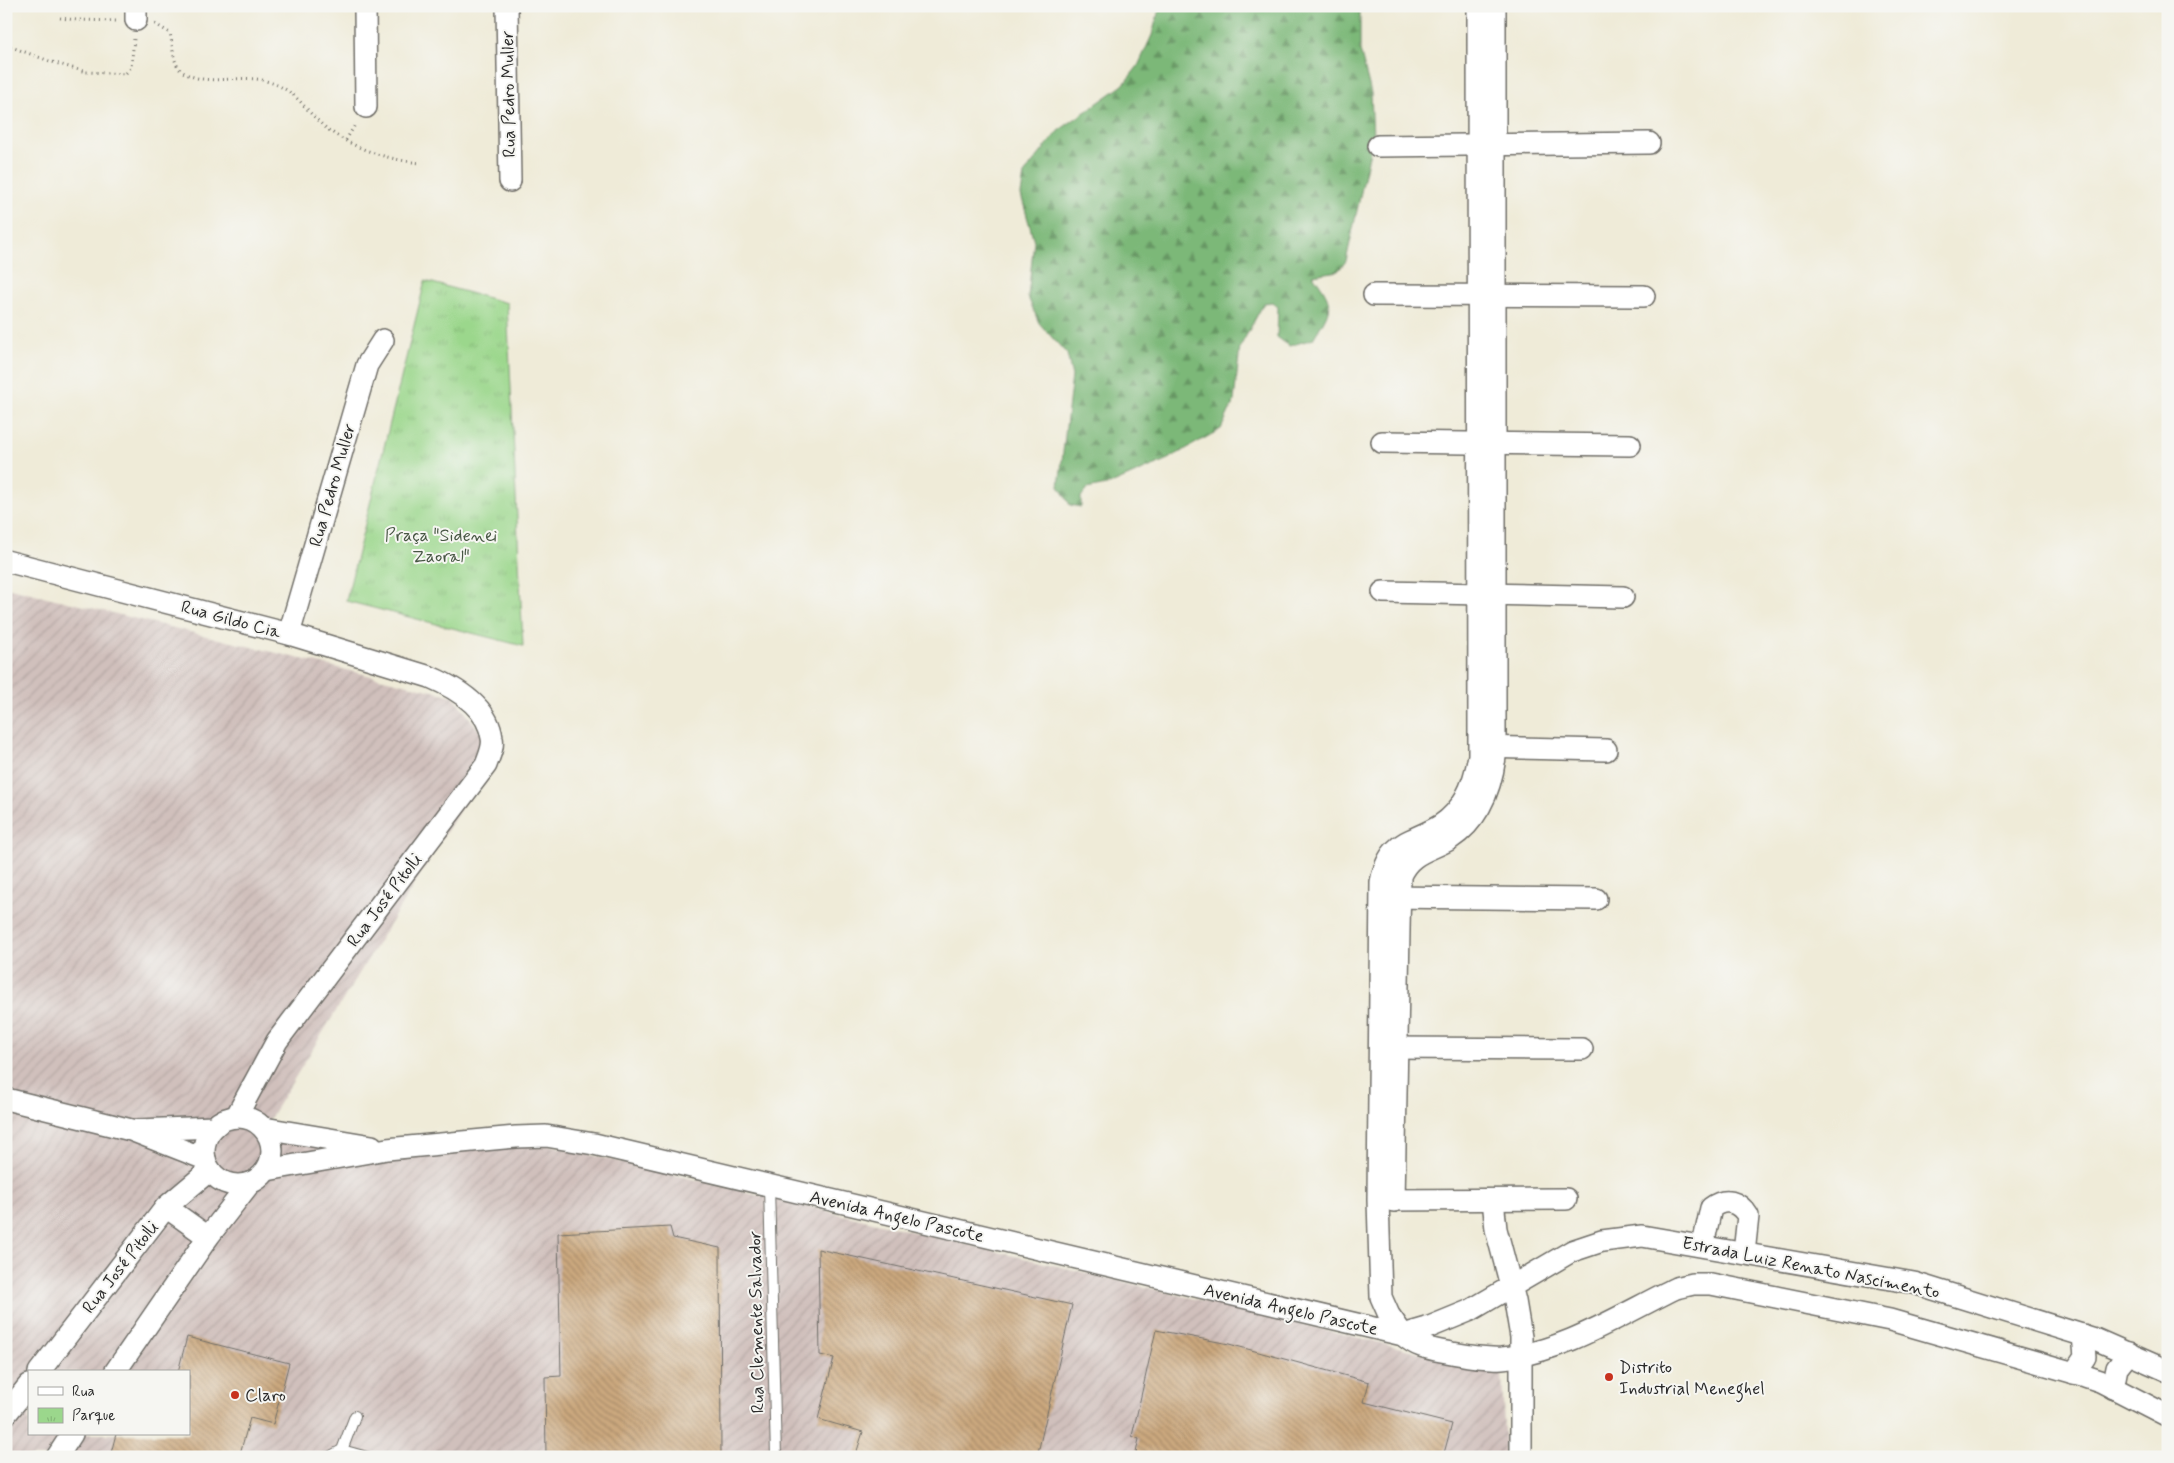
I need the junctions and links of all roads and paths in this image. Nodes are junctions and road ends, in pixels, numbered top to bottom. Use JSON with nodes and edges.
{"nodes":[{"id":1,"x":364,"y":6,"type":"edge"},
{"id":2,"x":507,"y":6,"type":"edge"},
{"id":3,"x":1478,"y":6,"type":"edge"},
{"id":4,"x":1495,"y":6,"type":"edge"},
{"id":5,"x":136,"y":13,"type":"edge"},
{"id":6,"x":60,"y":18,"type":"dead end"},
{"id":7,"x":6,"y":45,"type":"edge"},
{"id":8,"x":366,"y":107,"type":"dead end"},
{"id":9,"x":1649,"y":143,"type":"dead end"},
{"id":10,"x":1487,"y":145,"type":"junction"},
{"id":11,"x":1378,"y":146,"type":"dead end"},
{"id":12,"x":421,"y":163,"type":"dead end"},
{"id":13,"x":510,"y":181,"type":"dead end"},
{"id":14,"x":1374,"y":295,"type":"dead end"},
{"id":15,"x":1487,"y":296,"type":"junction"},
{"id":16,"x":1644,"y":296,"type":"dead end"},
{"id":17,"x":383,"y":340,"type":"dead end"},
{"id":18,"x":1382,"y":442,"type":"dead end"},
{"id":19,"x":1487,"y":444,"type":"junction"},
{"id":20,"x":1630,"y":445,"type":"dead end"},
{"id":21,"x":6,"y":561,"type":"edge"},
{"id":22,"x":1383,"y":592,"type":"dead end"},
{"id":23,"x":1487,"y":594,"type":"junction"},
{"id":24,"x":1623,"y":597,"type":"dead end"},
{"id":25,"x":288,"y":634,"type":"junction"},
{"id":26,"x":453,"y":686,"type":"joint"},
{"id":27,"x":1487,"y":748,"type":"junction"},
{"id":28,"x":1606,"y":750,"type":"dead end"},
{"id":29,"x":1390,"y":897,"type":"junction"},
{"id":30,"x":1596,"y":899,"type":"dead end"},
{"id":31,"x":1388,"y":1048,"type":"junction"},
{"id":32,"x":1582,"y":1049,"type":"dead end"},
{"id":33,"x":6,"y":1099,"type":"edge"},
{"id":34,"x":236,"y":1117,"type":"junction"},
{"id":35,"x":214,"y":1127,"type":"junction"},
{"id":36,"x":264,"y":1128,"type":"junction"},
{"id":37,"x":130,"y":1130,"type":"junction"},
{"id":38,"x":387,"y":1149,"type":"junction"},
{"id":39,"x":207,"y":1164,"type":"junction"},
{"id":40,"x":267,"y":1170,"type":"junction"},
{"id":41,"x":250,"y":1183,"type":"junction"},
{"id":42,"x":769,"y":1186,"type":"junction"},
{"id":43,"x":1566,"y":1199,"type":"dead end"},
{"id":44,"x":1386,"y":1200,"type":"junction"},
{"id":45,"x":1493,"y":1200,"type":"junction"},
{"id":46,"x":166,"y":1207,"type":"junction"},
{"id":47,"x":208,"y":1237,"type":"junction"},
{"id":48,"x":1703,"y":1245,"type":"junction"},
{"id":49,"x":1744,"y":1253,"type":"junction"},
{"id":50,"x":1510,"y":1285,"type":"junction"},
{"id":51,"x":1403,"y":1335,"type":"junction"},
{"id":52,"x":2084,"y":1335,"type":"junction"},
{"id":53,"x":2129,"y":1353,"type":"junction"},
{"id":54,"x":1522,"y":1355,"type":"junction"},
{"id":55,"x":41,"y":1370,"type":"edge"},
{"id":56,"x":116,"y":1370,"type":"edge"},
{"id":57,"x":2168,"y":1371,"type":"edge"},
{"id":58,"x":2074,"y":1373,"type":"junction"},
{"id":59,"x":28,"y":1386,"type":"edge"},
{"id":60,"x":2113,"y":1388,"type":"junction"},
{"id":61,"x":6,"y":1414,"type":"edge"},
{"id":62,"x":355,"y":1416,"type":"dead end"},
{"id":63,"x":2168,"y":1416,"type":"edge"},
{"id":64,"x":71,"y":1436,"type":"edge"},
{"id":65,"x":342,"y":1450,"type":"junction"},
{"id":66,"x":57,"y":1457,"type":"edge"},
{"id":67,"x":329,"y":1457,"type":"edge"},
{"id":68,"x":367,"y":1457,"type":"edge"},
{"id":69,"x":776,"y":1457,"type":"edge"},
{"id":70,"x":1521,"y":1457,"type":"edge"}],
"edges":[{"from":1,"to":8,"type":"street"},
{"from":2,"to":13,"type":"street","name":"Rua Pedro Muller"},
{"from":3,"to":10,"type":"street"},
{"from":4,"to":10,"type":"street"},
{"from":5,"to":6,"type":"path"},
{"from":5,"to":7,"type":"path"},
{"from":5,"to":12,"type":"path"},
{"from":9,"to":10,"type":"street"},
{"from":10,"to":11,"type":"street"},
{"from":10,"to":15,"type":"street"},
{"from":14,"to":15,"type":"street"},
{"from":15,"to":16,"type":"street"},
{"from":15,"to":19,"type":"street"},
{"from":17,"to":25,"type":"street","name":"Rua Pedro Muller"},
{"from":18,"to":19,"type":"street"},
{"from":19,"to":20,"type":"street"},
{"from":19,"to":23,"type":"street"},
{"from":21,"to":25,"type":"street","name":"Rua Gildo Cia"},
{"from":22,"to":23,"type":"street"},
{"from":23,"to":24,"type":"street"},
{"from":23,"to":27,"type":"street"},
{"from":25,"to":26,"type":"street","name":"Rua Gildo Cia"},
{"from":26,"to":34,"type":"street","name":"Rua José Pitolli"},
{"from":27,"to":28,"type":"street"},
{"from":27,"to":29,"type":"street"},
{"from":29,"to":30,"type":"street"},
{"from":29,"to":31,"type":"street"},
{"from":31,"to":32,"type":"street"},
{"from":31,"to":44,"type":"street"},
{"from":33,"to":37,"type":"street"},
{"from":34,"to":35,"type":"street"},
{"from":34,"to":36,"type":"street"},
{"from":35,"to":37,"type":"street"},
{"from":35,"to":39,"type":"street"},
{"from":36,"to":38,"type":"street","name":"Avenida Angelo Pascote"},
{"from":36,"to":40,"type":"street"},
{"from":37,"to":39,"type":"street"},
{"from":38,"to":40,"type":"street","name":"Avenida Angelo Pascote"},
{"from":38,"to":42,"type":"street","name":"Avenida Angelo Pascote"},
{"from":39,"to":41,"type":"street"},
{"from":39,"to":46,"type":"street","name":"Rua José Pitolli"},
{"from":40,"to":41,"type":"street"},
{"from":41,"to":47,"type":"street"},
{"from":42,"to":51,"type":"street","name":"Avenida Angelo Pascote"},
{"from":42,"to":69,"type":"lane","name":"Rua Clemente Salvador"},
{"from":43,"to":45,"type":"street"},
{"from":44,"to":45,"type":"street"},
{"from":44,"to":51,"type":"street"},
{"from":45,"to":50,"type":"street"},
{"from":46,"to":47,"type":"street"},
{"from":46,"to":55,"type":"street","name":"Rua José Pitolli"},
{"from":47,"to":56,"type":"street"},
{"from":48,"to":49,"type":"street","name":"Estrada Luiz Renato Nascimento"},
{"from":48,"to":49,"type":"street"},
{"from":48,"to":50,"type":"street","name":"Estrada Luiz Renato Nascimento"},
{"from":49,"to":52,"type":"street","name":"Estrada Luiz Renato Nascimento"},
{"from":50,"to":51,"type":"street"},
{"from":50,"to":54,"type":"street"},
{"from":51,"to":54,"type":"street","name":"Avenida Angelo Pascote"},
{"from":52,"to":53,"type":"street","name":"Estrada Luiz Renato Nascimento"},
{"from":52,"to":58,"type":"street"},
{"from":53,"to":57,"type":"street","name":"Estrada Luiz Renato Nascimento"},
{"from":53,"to":60,"type":"street"},
{"from":54,"to":58,"type":"street","name":"Estrada Luiz Renato Nascimento"},
{"from":54,"to":70,"type":"street"},
{"from":58,"to":60,"type":"street","name":"Estrada Luiz Renato Nascimento"},
{"from":59,"to":61,"type":"street"},
{"from":60,"to":63,"type":"street","name":"Estrada Luiz Renato Nascimento"},
{"from":62,"to":65,"type":"lane"},
{"from":64,"to":66,"type":"street"},
{"from":65,"to":67,"type":"lane"},
{"from":65,"to":68,"type":"lane"}]}
